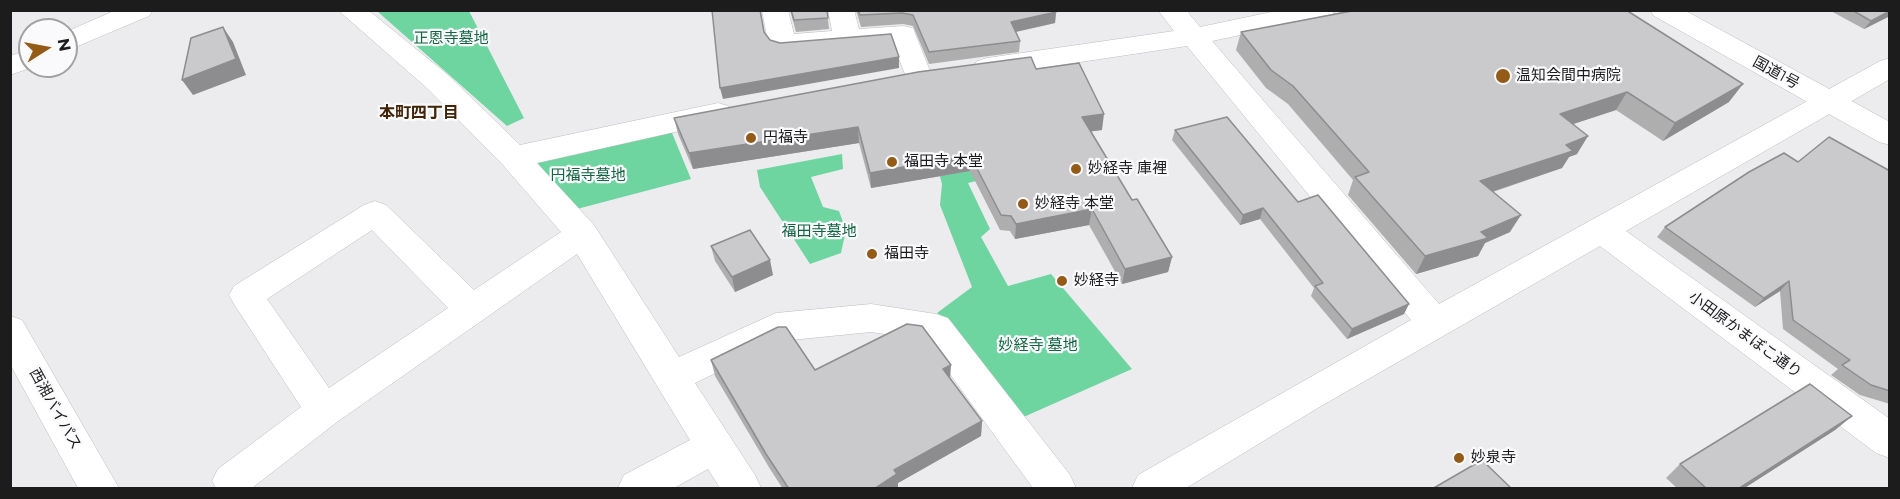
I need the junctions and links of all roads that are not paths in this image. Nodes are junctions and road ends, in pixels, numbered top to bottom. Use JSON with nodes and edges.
{"nodes":[{"id":1,"x":140,"y":10,"type":"edge"},
{"id":2,"x":351,"y":10,"type":"edge"},
{"id":3,"x":775,"y":10,"type":"edge"},
{"id":4,"x":841,"y":10,"type":"edge"},
{"id":5,"x":1171,"y":10,"type":"edge"},
{"id":6,"x":1322,"y":10,"type":"edge"},
{"id":7,"x":1663,"y":10,"type":"edge"},
{"id":8,"x":78,"y":37,"type":"edge"},
{"id":9,"x":1193,"y":37,"type":"junction"},
{"id":10,"x":847,"y":38,"type":"junction"},
{"id":11,"x":1890,"y":67,"type":"edge"},
{"id":12,"x":1828,"y":101,"type":"junction"},
{"id":13,"x":748,"y":107,"type":"edge"},
{"id":14,"x":1890,"y":135,"type":"edge"},
{"id":15,"x":514,"y":157,"type":"junction"},
{"id":16,"x":1600,"y":230,"type":"junction"},
{"id":17,"x":582,"y":234,"type":"junction"},
{"id":18,"x":470,"y":308,"type":"junction"},
{"id":19,"x":1435,"y":324,"type":"junction"},
{"id":20,"x":10,"y":330,"type":"edge"},
{"id":21,"x":673,"y":377,"type":"junction"},
{"id":22,"x":324,"y":411,"type":"junction"},
{"id":23,"x":1890,"y":441,"type":"edge"},
{"id":24,"x":715,"y":446,"type":"junction"},
{"id":25,"x":232,"y":480,"type":"dead end"},
{"id":26,"x":99,"y":489,"type":"edge"},
{"id":27,"x":638,"y":489,"type":"edge"},
{"id":28,"x":741,"y":489,"type":"edge"},
{"id":29,"x":1056,"y":489,"type":"edge"},
{"id":30,"x":1152,"y":489,"type":"edge"}],
"edges":[{"from":1,"to":8,"type":"main road"},
{"from":2,"to":15,"type":"main road"},
{"from":3,"to":10,"type":"main road"},
{"from":4,"to":10,"type":"main road"},
{"from":5,"to":9,"type":"main road"},
{"from":6,"to":9,"type":"main road"},
{"from":7,"to":12,"type":"main road","name":"国道1号"},
{"from":9,"to":10,"type":"main road"},
{"from":9,"to":19,"type":"main road"},
{"from":11,"to":12,"type":"main road"},
{"from":12,"to":14,"type":"main road","name":"国道1号"},
{"from":12,"to":16,"type":"main road"},
{"from":13,"to":15,"type":"main road"},
{"from":15,"to":17,"type":"main road"},
{"from":16,"to":19,"type":"main road"},
{"from":16,"to":23,"type":"main road","name":"小田原かまぼこ通り"},
{"from":17,"to":18,"type":"main road"},
{"from":17,"to":21,"type":"main road"},
{"from":18,"to":22,"type":"main road"},
{"from":18,"to":22,"type":"main road"},
{"from":19,"to":30,"type":"main road"},
{"from":20,"to":26,"type":"main road","name":"西湘バイパス"},
{"from":21,"to":24,"type":"main road"},
{"from":21,"to":29,"type":"main road"},
{"from":22,"to":25,"type":"main road"},
{"from":24,"to":27,"type":"main road"},
{"from":24,"to":28,"type":"main road"}]}
